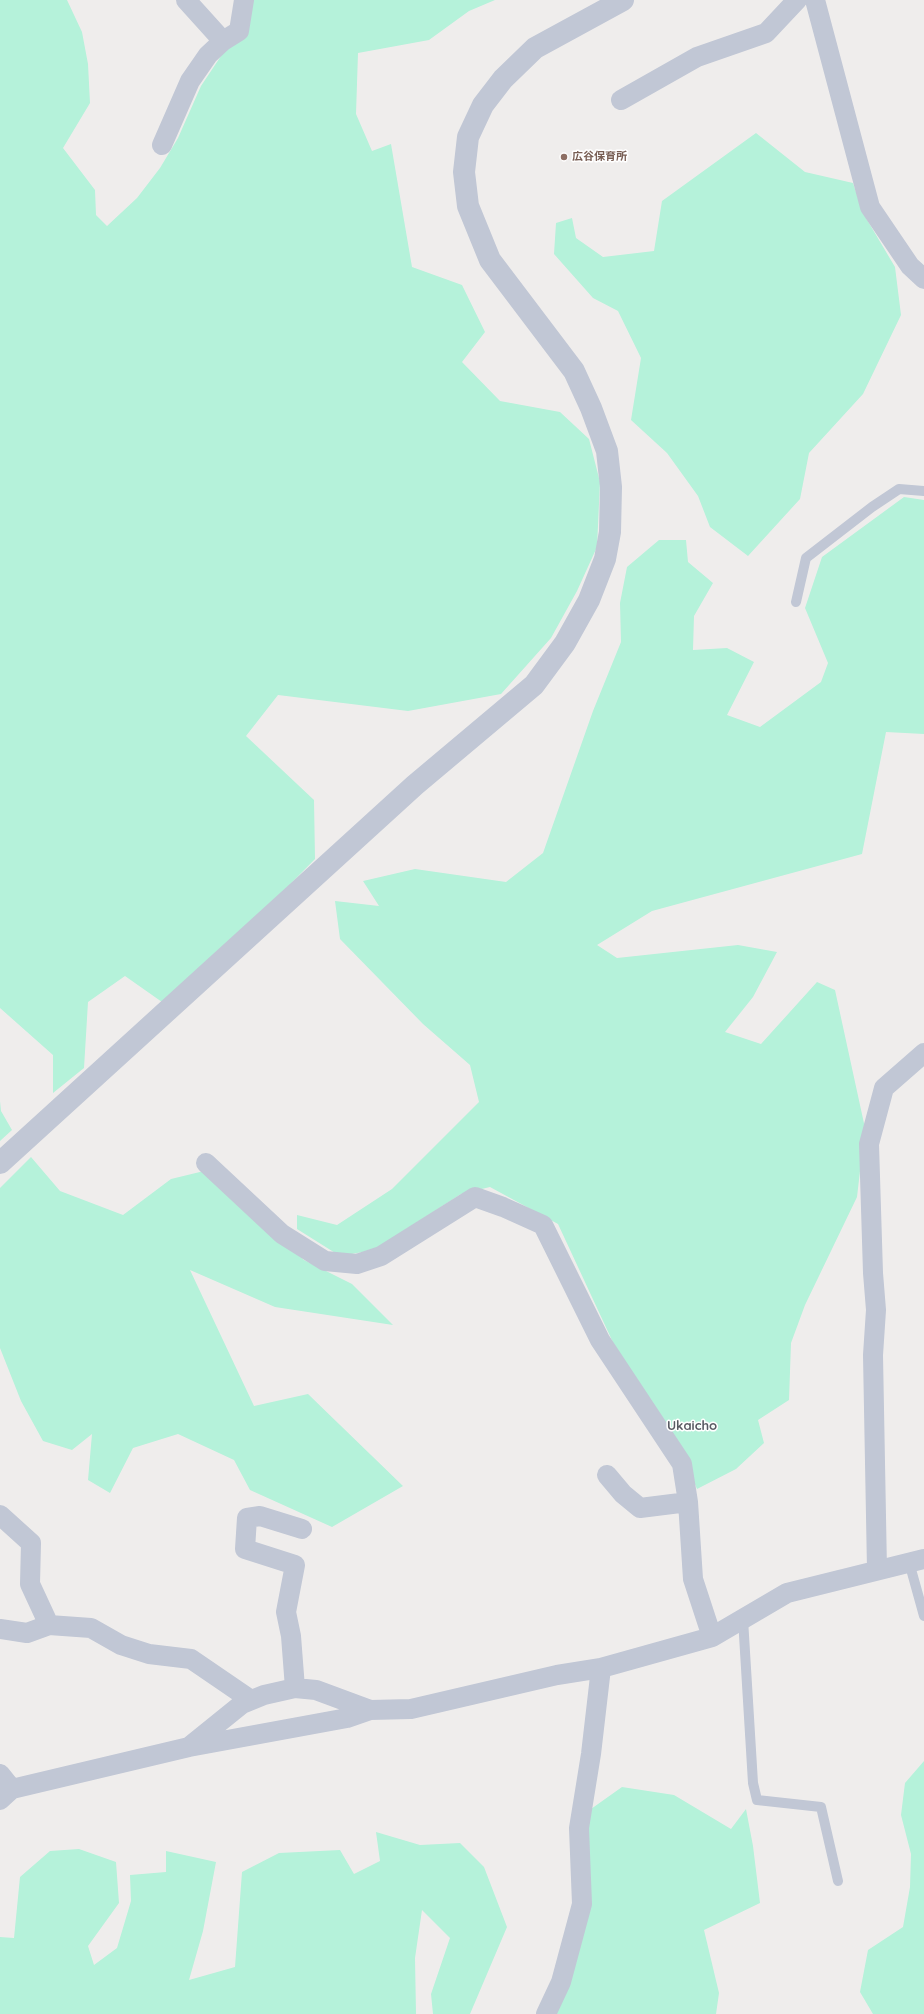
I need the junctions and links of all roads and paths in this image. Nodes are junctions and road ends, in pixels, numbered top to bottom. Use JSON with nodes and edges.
{"nodes":[{"id":1,"x":186,"y":0,"type":"edge"},
{"id":2,"x":244,"y":0,"type":"edge"},
{"id":3,"x":623,"y":0,"type":"edge"},
{"id":4,"x":797,"y":0,"type":"edge"},
{"id":5,"x":815,"y":0,"type":"edge"},
{"id":6,"x":223,"y":41,"type":"junction"},
{"id":7,"x":621,"y":100,"type":"dead end"},
{"id":8,"x":162,"y":145,"type":"dead end"},
{"id":9,"x":919,"y":269,"type":"edge"},
{"id":10,"x":924,"y":491,"type":"edge"},
{"id":11,"x":796,"y":602,"type":"dead end"},
{"id":12,"x":924,"y":1053,"type":"edge"},
{"id":13,"x":0,"y":1163,"type":"edge"},
{"id":14,"x":206,"y":1163,"type":"dead end"},
{"id":15,"x":608,"y":1475,"type":"dead end"},
{"id":16,"x":688,"y":1502,"type":"junction"},
{"id":17,"x":0,"y":1515,"type":"edge"},
{"id":18,"x":302,"y":1529,"type":"dead end"},
{"id":19,"x":916,"y":1561,"type":"edge"},
{"id":20,"x":876,"y":1570,"type":"junction"},
{"id":21,"x":924,"y":1616,"type":"edge"},
{"id":22,"x":743,"y":1618,"type":"junction"},
{"id":23,"x":49,"y":1626,"type":"junction"},
{"id":24,"x":0,"y":1629,"type":"edge"},
{"id":25,"x":712,"y":1637,"type":"junction"},
{"id":26,"x":601,"y":1668,"type":"junction"},
{"id":27,"x":295,"y":1688,"type":"junction"},
{"id":28,"x":251,"y":1700,"type":"junction"},
{"id":29,"x":370,"y":1710,"type":"junction"},
{"id":30,"x":189,"y":1748,"type":"junction"},
{"id":31,"x":4,"y":1788,"type":"edge"},
{"id":32,"x":838,"y":1881,"type":"dead end"},
{"id":33,"x":546,"y":2014,"type":"edge"}],
"edges":[{"from":1,"to":6,"type":"street"},
{"from":2,"to":6,"type":"street"},
{"from":3,"to":13,"type":"street"},
{"from":4,"to":7,"type":"street"},
{"from":5,"to":9,"type":"street"},
{"from":6,"to":8,"type":"street"},
{"from":10,"to":11,"type":"lane"},
{"from":12,"to":20,"type":"street"},
{"from":14,"to":16,"type":"street"},
{"from":15,"to":16,"type":"street"},
{"from":16,"to":25,"type":"street"},
{"from":17,"to":23,"type":"street"},
{"from":18,"to":27,"type":"street"},
{"from":19,"to":20,"type":"street"},
{"from":19,"to":21,"type":"lane"},
{"from":20,"to":22,"type":"street"},
{"from":22,"to":25,"type":"street"},
{"from":22,"to":32,"type":"lane"},
{"from":23,"to":24,"type":"street"},
{"from":23,"to":28,"type":"street"},
{"from":25,"to":26,"type":"street"},
{"from":26,"to":29,"type":"street"},
{"from":26,"to":33,"type":"street"},
{"from":27,"to":28,"type":"street"},
{"from":27,"to":29,"type":"street"},
{"from":28,"to":30,"type":"street"},
{"from":29,"to":30,"type":"street"},
{"from":30,"to":31,"type":"street"}]}
